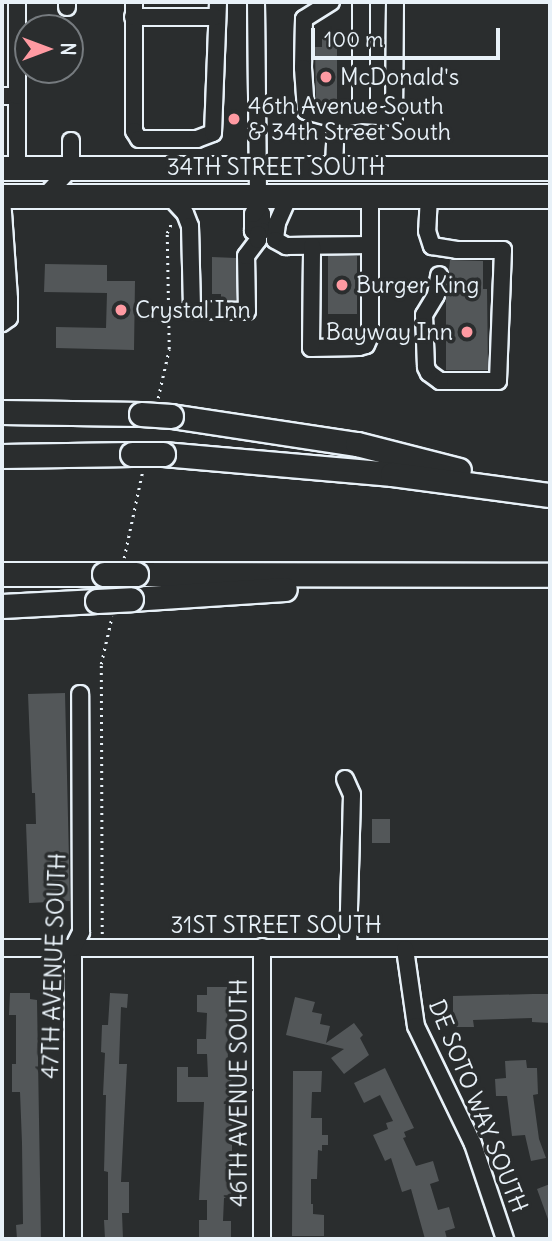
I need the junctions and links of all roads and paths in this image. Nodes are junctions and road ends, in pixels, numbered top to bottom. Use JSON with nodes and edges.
{"nodes":[{"id":1,"x":17,"y":2,"type":"edge"},
{"id":2,"x":257,"y":2,"type":"edge"},
{"id":3,"x":331,"y":2,"type":"edge"},
{"id":4,"x":395,"y":2,"type":"edge"},
{"id":5,"x":361,"y":6,"type":"edge"},
{"id":6,"x":134,"y":9,"type":"edge"},
{"id":7,"x":216,"y":9,"type":"edge"},
{"id":8,"x":9,"y":96,"type":"edge"},
{"id":9,"x":361,"y":115,"type":"junction"},
{"id":10,"x":336,"y":119,"type":"junction"},
{"id":11,"x":134,"y":131,"type":"junction"},
{"id":12,"x":153,"y":131,"type":"dead end"},
{"id":13,"x":176,"y":131,"type":"dead end"},
{"id":14,"x":209,"y":135,"type":"junction"},
{"id":15,"x":71,"y":141,"type":"dead end"},
{"id":16,"x":71,"y":167,"type":"junction"},
{"id":17,"x":258,"y":167,"type":"junction"},
{"id":18,"x":334,"y":167,"type":"junction"},
{"id":19,"x":9,"y":168,"type":"edge"},
{"id":20,"x":550,"y":168,"type":"edge"},
{"id":21,"x":550,"y":185,"type":"edge"},
{"id":22,"x":45,"y":196,"type":"junction"},
{"id":23,"x":169,"y":196,"type":"junction"},
{"id":24,"x":289,"y":196,"type":"junction"},
{"id":25,"x":370,"y":196,"type":"junction"},
{"id":26,"x":429,"y":196,"type":"junction"},
{"id":27,"x":523,"y":196,"type":"junction"},
{"id":28,"x":550,"y":196,"type":"edge"},
{"id":29,"x":2,"y":197,"type":"edge"},
{"id":30,"x":258,"y":202,"type":"junction"},
{"id":31,"x":370,"y":245,"type":"junction"},
{"id":32,"x":312,"y":246,"type":"junction"},
{"id":33,"x":439,"y":262,"type":"junction"},
{"id":34,"x":2,"y":323,"type":"edge"},
{"id":35,"x":2,"y":412,"type":"edge"},
{"id":36,"x":2,"y":456,"type":"edge"},
{"id":37,"x":550,"y":494,"type":"edge"},
{"id":38,"x":2,"y":575,"type":"edge"},
{"id":39,"x":550,"y":575,"type":"edge"},
{"id":40,"x":352,"y":576,"type":"junction"},
{"id":41,"x":2,"y":606,"type":"edge"},
{"id":42,"x":80,"y":694,"type":"dead end"},
{"id":43,"x":345,"y":779,"type":"dead end"},
{"id":44,"x":262,"y":947,"type":"junction"},
{"id":45,"x":2,"y":948,"type":"edge"},
{"id":46,"x":73,"y":948,"type":"junction"},
{"id":47,"x":348,"y":948,"type":"junction"},
{"id":48,"x":405,"y":948,"type":"junction"},
{"id":49,"x":550,"y":948,"type":"edge"},
{"id":50,"x":73,"y":1239,"type":"edge"},
{"id":51,"x":262,"y":1239,"type":"edge"},
{"id":52,"x":505,"y":1239,"type":"edge"}],
"edges":[{"from":1,"to":8,"type":"street"},
{"from":2,"to":17,"type":"street"},
{"from":3,"to":5,"type":"street"},
{"from":3,"to":10,"type":"street"},
{"from":4,"to":9,"type":"street"},
{"from":5,"to":9,"type":"street"},
{"from":6,"to":7,"type":"street"},
{"from":6,"to":11,"type":"street"},
{"from":7,"to":14,"type":"street"},
{"from":8,"to":19,"type":"street"},
{"from":9,"to":10,"type":"street"},
{"from":10,"to":18,"type":"street"},
{"from":11,"to":12,"type":"street"},
{"from":11,"to":14,"type":"street"},
{"from":13,"to":14,"type":"street"},
{"from":15,"to":16,"type":"street"},
{"from":16,"to":17,"type":"highway","name":"34TH STREET SOUTH"},
{"from":16,"to":19,"type":"highway","name":"34TH STREET SOUTH"},
{"from":16,"to":22,"type":"street"},
{"from":17,"to":18,"type":"highway","name":"34TH STREET SOUTH"},
{"from":17,"to":30,"type":"street"},
{"from":18,"to":20,"type":"highway","name":"34TH STREET SOUTH"},
{"from":21,"to":27,"type":"highway"},
{"from":22,"to":23,"type":"highway","name":"34TH STREET SOUTH"},
{"from":22,"to":29,"type":"highway","name":"34TH STREET SOUTH"},
{"from":23,"to":30,"type":"highway","name":"34TH STREET SOUTH"},
{"from":23,"to":30,"type":"street"},
{"from":24,"to":25,"type":"highway","name":"34TH STREET SOUTH"},
{"from":24,"to":30,"type":"highway","name":"34TH STREET SOUTH"},
{"from":24,"to":32,"type":"street"},
{"from":25,"to":26,"type":"highway","name":"34TH STREET SOUTH"},
{"from":25,"to":31,"type":"street"},
{"from":26,"to":27,"type":"highway","name":"34TH STREET SOUTH"},
{"from":26,"to":33,"type":"street"},
{"from":27,"to":28,"type":"highway","name":"34TH STREET SOUTH"},
{"from":29,"to":34,"type":"street"},
{"from":31,"to":32,"type":"street"},
{"from":31,"to":32,"type":"street"},
{"from":33,"to":33,"type":"street"},
{"from":35,"to":37,"type":"highway","bridge":true},
{"from":36,"to":37,"type":"highway","bridge":true},
{"from":38,"to":40,"type":"highway","bridge":true},
{"from":39,"to":40,"type":"highway"},
{"from":40,"to":41,"type":"highway","bridge":true},
{"from":42,"to":46,"type":"street","name":"47TH AVENUE SOUTH"},
{"from":43,"to":47,"type":"street"},
{"from":44,"to":46,"type":"street","name":"31ST STREET SOUTH"},
{"from":44,"to":47,"type":"street","name":"31ST STREET SOUTH"},
{"from":44,"to":51,"type":"street","name":"46TH AVENUE SOUTH"},
{"from":45,"to":46,"type":"street","name":"31ST STREET SOUTH"},
{"from":46,"to":50,"type":"street","name":"47TH AVENUE SOUTH"},
{"from":47,"to":48,"type":"street","name":"31ST STREET SOUTH"},
{"from":48,"to":49,"type":"street","name":"31ST STREET SOUTH"},
{"from":48,"to":52,"type":"street","name":"DE SOTO WAY SOUTH"}]}
